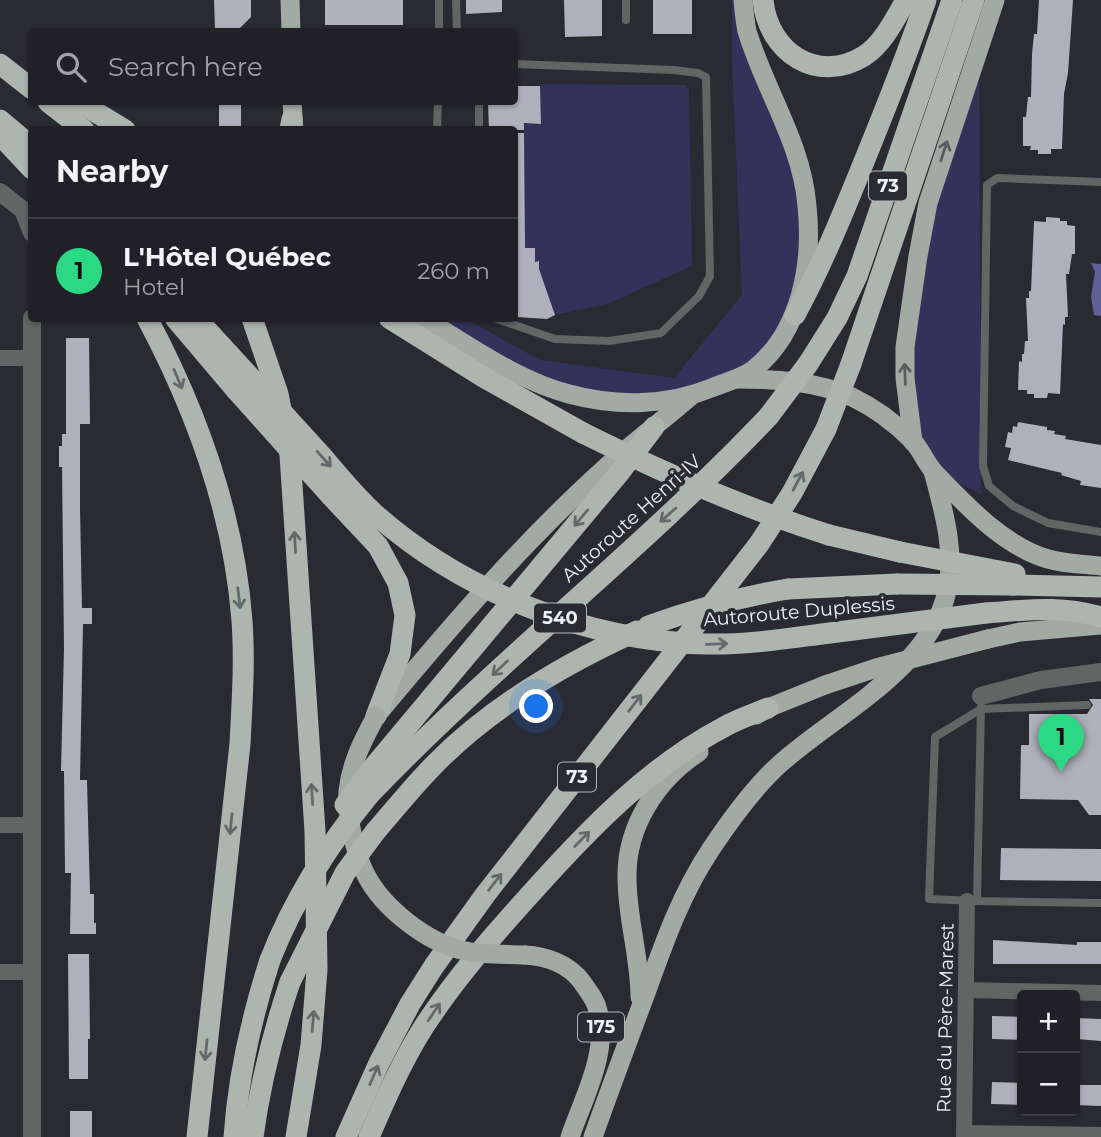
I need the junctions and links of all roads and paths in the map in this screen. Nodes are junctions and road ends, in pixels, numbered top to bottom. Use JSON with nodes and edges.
{"nodes":[{"id":1,"x":290,"y":0,"type":"edge"},
{"id":2,"x":439,"y":0,"type":"edge"},
{"id":3,"x":456,"y":0,"type":"edge"},
{"id":4,"x":626,"y":0,"type":"edge"},
{"id":5,"x":743,"y":0,"type":"edge"},
{"id":6,"x":763,"y":0,"type":"edge"},
{"id":7,"x":906,"y":0,"type":"edge"},
{"id":8,"x":926,"y":0,"type":"edge"},
{"id":9,"x":952,"y":0,"type":"edge"},
{"id":10,"x":974,"y":0,"type":"edge"},
{"id":11,"x":995,"y":0,"type":"edge"},
{"id":12,"x":626,"y":20,"type":"dead end"},
{"id":13,"x":291,"y":28,"type":"edge"},
{"id":14,"x":439,"y":28,"type":"edge"},
{"id":15,"x":457,"y":28,"type":"edge"},
{"id":16,"x":0,"y":62,"type":"edge"},
{"id":17,"x":518,"y":64,"type":"edge"},
{"id":18,"x":28,"y":74,"type":"edge"},
{"id":19,"x":28,"y":86,"type":"edge"},
{"id":20,"x":52,"y":105,"type":"edge"},
{"id":21,"x":82,"y":105,"type":"edge"},
{"id":22,"x":83,"y":105,"type":"edge"},
{"id":23,"x":438,"y":105,"type":"edge"},
{"id":24,"x":480,"y":105,"type":"edge"},
{"id":25,"x":0,"y":120,"type":"edge"},
{"id":26,"x":79,"y":126,"type":"edge"},
{"id":27,"x":111,"y":126,"type":"edge"},
{"id":28,"x":118,"y":126,"type":"edge"},
{"id":29,"x":437,"y":126,"type":"edge"},
{"id":30,"x":479,"y":126,"type":"edge"},
{"id":31,"x":0,"y":135,"type":"edge"},
{"id":32,"x":28,"y":144,"type":"edge"},
{"id":33,"x":28,"y":165,"type":"edge"},
{"id":34,"x":1101,"y":182,"type":"edge"},
{"id":35,"x":0,"y":192,"type":"edge"},
{"id":36,"x":28,"y":221,"type":"edge"},
{"id":37,"x":795,"y":315,"type":"junction"},
{"id":38,"x":32,"y":322,"type":"edge"},
{"id":39,"x":149,"y":322,"type":"edge"},
{"id":40,"x":178,"y":322,"type":"edge"},
{"id":41,"x":200,"y":322,"type":"edge"},
{"id":42,"x":253,"y":322,"type":"edge"},
{"id":43,"x":395,"y":322,"type":"edge"},
{"id":44,"x":430,"y":322,"type":"edge"},
{"id":45,"x":506,"y":322,"type":"edge"},
{"id":46,"x":0,"y":358,"type":"edge"},
{"id":47,"x":32,"y":358,"type":"junction"},
{"id":48,"x":731,"y":379,"type":"junction"},
{"id":49,"x":691,"y":396,"type":"junction"},
{"id":50,"x":654,"y":427,"type":"junction"},
{"id":51,"x":913,"y":442,"type":"junction"},
{"id":52,"x":933,"y":471,"type":"junction"},
{"id":53,"x":1101,"y":532,"type":"edge"},
{"id":54,"x":1101,"y":566,"type":"edge"},
{"id":55,"x":1013,"y":579,"type":"junction"},
{"id":56,"x":1101,"y":586,"type":"edge"},
{"id":57,"x":1101,"y":617,"type":"edge"},
{"id":58,"x":1101,"y":625,"type":"edge"},
{"id":59,"x":1101,"y":672,"type":"edge"},
{"id":60,"x":981,"y":702,"type":"junction"},
{"id":61,"x":1087,"y":705,"type":"dead end"},
{"id":62,"x":768,"y":708,"type":"junction"},
{"id":63,"x":376,"y":716,"type":"junction"},
{"id":64,"x":0,"y":825,"type":"edge"},
{"id":65,"x":32,"y":825,"type":"junction"},
{"id":66,"x":972,"y":901,"type":"junction"},
{"id":67,"x":1101,"y":903,"type":"edge"},
{"id":68,"x":281,"y":933,"type":"junction"},
{"id":69,"x":0,"y":972,"type":"edge"},
{"id":70,"x":32,"y":972,"type":"junction"},
{"id":71,"x":966,"y":990,"type":"junction"},
{"id":72,"x":1101,"y":993,"type":"edge"},
{"id":73,"x":624,"y":1052,"type":"junction"},
{"id":74,"x":964,"y":1135,"type":"edge"},
{"id":75,"x":1101,"y":1135,"type":"edge"},
{"id":76,"x":32,"y":1137,"type":"edge"},
{"id":77,"x":197,"y":1137,"type":"edge"},
{"id":78,"x":234,"y":1137,"type":"edge"},
{"id":79,"x":253,"y":1137,"type":"edge"},
{"id":80,"x":296,"y":1137,"type":"edge"},
{"id":81,"x":346,"y":1137,"type":"edge"},
{"id":82,"x":369,"y":1137,"type":"edge"},
{"id":83,"x":570,"y":1137,"type":"edge"},
{"id":84,"x":593,"y":1137,"type":"edge"}],
"edges":[{"from":1,"to":13,"type":"highway"},
{"from":2,"to":14,"type":"lane"},
{"from":3,"to":15,"type":"lane"},
{"from":4,"to":12,"type":"lane"},
{"from":5,"to":37,"type":"highway"},
{"from":6,"to":7,"type":"highway"},
{"from":8,"to":37,"type":"highway"},
{"from":9,"to":68,"type":"highway","name":"Autoroute Henri-IV","number":"73","one_way":true,"bridge":true},
{"from":81,"to":10,"type":"highway","number":"73","one_way":true,"bridge":true},
{"from":51,"to":11,"type":"highway","one_way":true},
{"from":16,"to":18,"type":"highway"},
{"from":16,"to":19,"type":"highway"},
{"from":17,"to":45,"type":"lane"},
{"from":20,"to":26,"type":"highway"},
{"from":21,"to":27,"type":"highway"},
{"from":22,"to":28,"type":"highway"},
{"from":23,"to":29,"type":"lane"},
{"from":24,"to":30,"type":"lane"},
{"from":25,"to":32,"type":"highway"},
{"from":31,"to":33,"type":"highway"},
{"from":34,"to":53,"type":"lane"},
{"from":35,"to":36,"type":"street"},
{"from":37,"to":48,"type":"highway"},
{"from":38,"to":47,"type":"street"},
{"from":39,"to":77,"type":"highway","one_way":true},
{"from":40,"to":63,"type":"highway","bridge":true},
{"from":41,"to":57,"type":"highway","name":"Autoroute Duplessis","number":"540","one_way":true,"bridge":true},
{"from":80,"to":42,"type":"highway","one_way":true},
{"from":43,"to":55,"type":"highway","bridge":true},
{"from":44,"to":49,"type":"highway"},
{"from":46,"to":47,"type":"street"},
{"from":47,"to":65,"type":"street"},
{"from":48,"to":49,"type":"highway"},
{"from":48,"to":51,"type":"highway"},
{"from":49,"to":50,"type":"highway"},
{"from":50,"to":63,"type":"highway"},
{"from":50,"to":68,"type":"highway","one_way":true,"bridge":true},
{"from":51,"to":52,"type":"highway"},
{"from":52,"to":54,"type":"highway"},
{"from":52,"to":73,"type":"highway"},
{"from":55,"to":56,"type":"highway"},
{"from":55,"to":79,"type":"highway","bridge":true},
{"from":58,"to":62,"type":"highway","bridge":true},
{"from":59,"to":60,"type":"street"},
{"from":60,"to":61,"type":"lane"},
{"from":60,"to":66,"type":"lane"},
{"from":60,"to":66,"type":"lane"},
{"from":62,"to":73,"type":"highway"},
{"from":82,"to":62,"type":"highway","one_way":true},
{"from":63,"to":83,"type":"highway","number":"175","bridge":true},
{"from":64,"to":65,"type":"street"},
{"from":65,"to":70,"type":"street"},
{"from":66,"to":67,"type":"lane"},
{"from":66,"to":71,"type":"street","name":"Rue du Père-Marest"},
{"from":68,"to":78,"type":"highway","name":"Autoroute Henri-IV","number":"73","bridge":true},
{"from":69,"to":70,"type":"street"},
{"from":70,"to":76,"type":"street"},
{"from":71,"to":72,"type":"street"},
{"from":71,"to":74,"type":"street","name":"Rue du Père-Marest"},
{"from":73,"to":84,"type":"highway","number":"175"},
{"from":74,"to":75,"type":"street"}]}
